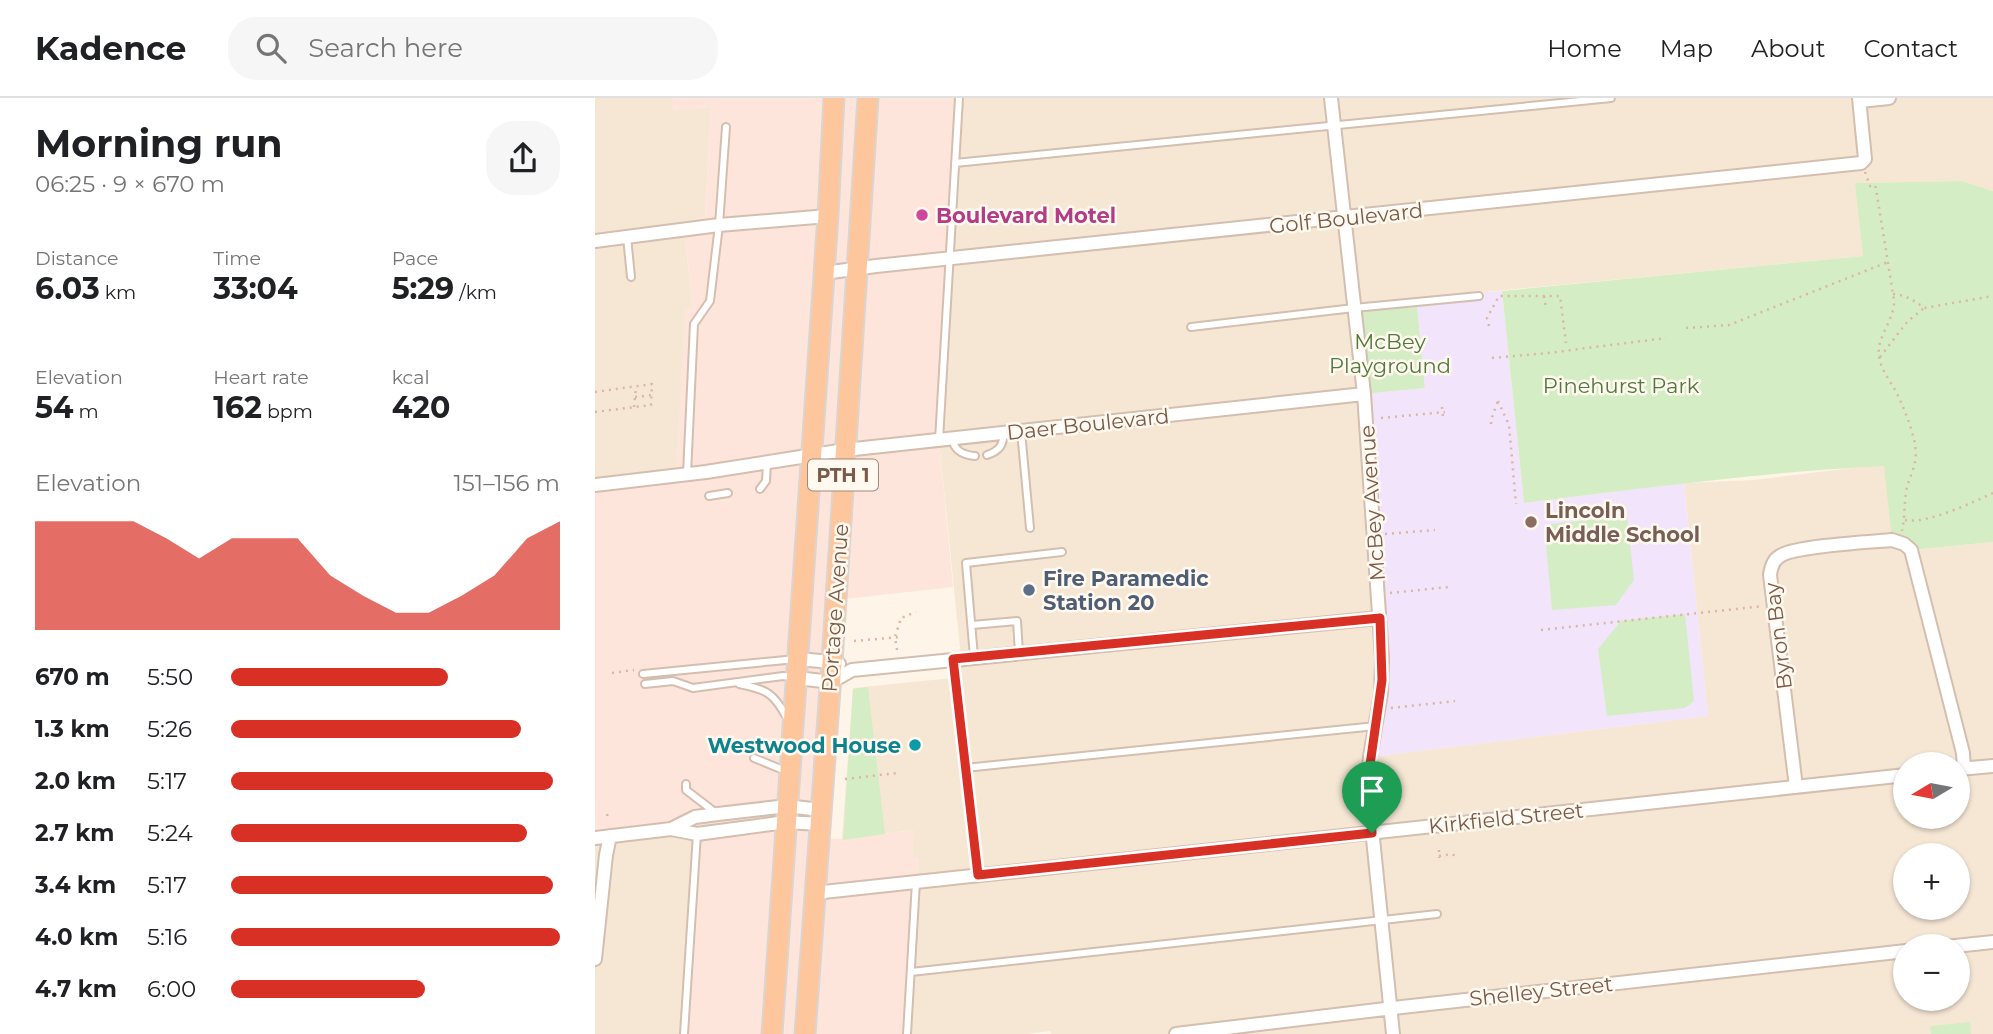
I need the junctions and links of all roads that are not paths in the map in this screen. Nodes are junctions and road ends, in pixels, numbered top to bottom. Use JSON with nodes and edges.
{"nodes":[{"id":1,"x":834,"y":98,"type":"edge"},
{"id":2,"x":868,"y":98,"type":"edge"},
{"id":3,"x":959,"y":98,"type":"edge"},
{"id":4,"x":1331,"y":98,"type":"edge"},
{"id":5,"x":1611,"y":98,"type":"edge"},
{"id":6,"x":1889,"y":98,"type":"edge"},
{"id":7,"x":1860,"y":100,"type":"edge"},
{"id":8,"x":1334,"y":126,"type":"junction"},
{"id":9,"x":726,"y":127,"type":"dead end"},
{"id":10,"x":955,"y":163,"type":"junction"},
{"id":11,"x":828,"y":215,"type":"junction"},
{"id":12,"x":1344,"y":218,"type":"junction"},
{"id":13,"x":719,"y":225,"type":"junction"},
{"id":14,"x":627,"y":236,"type":"junction"},
{"id":15,"x":595,"y":241,"type":"edge"},
{"id":16,"x":949,"y":258,"type":"junction"},
{"id":17,"x":856,"y":269,"type":"junction"},
{"id":18,"x":824,"y":273,"type":"junction"},
{"id":19,"x":631,"y":277,"type":"dead end"},
{"id":20,"x":1479,"y":296,"type":"dead end"},
{"id":21,"x":1354,"y":308,"type":"junction"},
{"id":22,"x":1191,"y":327,"type":"dead end"},
{"id":23,"x":1364,"y":394,"type":"junction"},
{"id":24,"x":1021,"y":431,"type":"junction"},
{"id":25,"x":1003,"y":433,"type":"junction"},
{"id":26,"x":946,"y":439,"type":"junction"},
{"id":27,"x":845,"y":450,"type":"junction"},
{"id":28,"x":987,"y":455,"type":"dead end"},
{"id":29,"x":812,"y":456,"type":"junction"},
{"id":30,"x":975,"y":456,"type":"dead end"},
{"id":31,"x":767,"y":463,"type":"junction"},
{"id":32,"x":687,"y":474,"type":"junction"},
{"id":33,"x":595,"y":485,"type":"edge"},
{"id":34,"x":760,"y":489,"type":"dead end"},
{"id":35,"x":728,"y":493,"type":"dead end"},
{"id":36,"x":709,"y":496,"type":"dead end"},
{"id":37,"x":1030,"y":528,"type":"dead end"},
{"id":38,"x":1062,"y":552,"type":"dead end"},
{"id":39,"x":1380,"y":618,"type":"junction"},
{"id":40,"x":972,"y":625,"type":"junction"},
{"id":41,"x":1019,"y":653,"type":"junction"},
{"id":42,"x":975,"y":657,"type":"junction"},
{"id":43,"x":953,"y":659,"type":"junction"},
{"id":44,"x":832,"y":662,"type":"junction"},
{"id":45,"x":797,"y":668,"type":"junction"},
{"id":46,"x":852,"y":670,"type":"junction"},
{"id":47,"x":643,"y":674,"type":"dead end"},
{"id":48,"x":734,"y":682,"type":"junction"},
{"id":49,"x":831,"y":682,"type":"junction"},
{"id":50,"x":645,"y":684,"type":"dead end"},
{"id":51,"x":1375,"y":726,"type":"junction"},
{"id":52,"x":792,"y":730,"type":"junction"},
{"id":53,"x":1962,"y":752,"type":"edge"},
{"id":54,"x":754,"y":758,"type":"dead end"},
{"id":55,"x":1993,"y":766,"type":"edge"},
{"id":56,"x":965,"y":768,"type":"junction"},
{"id":57,"x":1971,"y":768,"type":"edge"},
{"id":58,"x":789,"y":773,"type":"junction"},
{"id":59,"x":1893,"y":776,"type":"edge"},
{"id":60,"x":685,"y":784,"type":"dead end"},
{"id":61,"x":1796,"y":787,"type":"junction"},
{"id":62,"x":718,"y":814,"type":"junction"},
{"id":63,"x":786,"y":814,"type":"junction"},
{"id":64,"x":820,"y":817,"type":"junction"},
{"id":65,"x":671,"y":829,"type":"junction"},
{"id":66,"x":1372,"y":833,"type":"junction"},
{"id":67,"x":697,"y":834,"type":"junction"},
{"id":68,"x":610,"y":836,"type":"junction"},
{"id":69,"x":595,"y":838,"type":"edge"},
{"id":70,"x":978,"y":875,"type":"junction"},
{"id":71,"x":916,"y":882,"type":"junction"},
{"id":72,"x":814,"y":893,"type":"junction"},
{"id":73,"x":1437,"y":914,"type":"dead end"},
{"id":74,"x":1381,"y":921,"type":"junction"},
{"id":75,"x":1993,"y":942,"type":"edge"},
{"id":76,"x":1970,"y":944,"type":"edge"},
{"id":77,"x":1893,"y":952,"type":"edge"},
{"id":78,"x":595,"y":959,"type":"edge"},
{"id":79,"x":911,"y":972,"type":"junction"},
{"id":80,"x":1391,"y":1008,"type":"junction"},
{"id":81,"x":684,"y":1034,"type":"edge"},
{"id":82,"x":772,"y":1034,"type":"edge"},
{"id":83,"x":804,"y":1034,"type":"edge"},
{"id":84,"x":907,"y":1034,"type":"edge"},
{"id":85,"x":1176,"y":1034,"type":"edge"},
{"id":86,"x":1393,"y":1034,"type":"edge"}],
"edges":[{"from":1,"to":11,"type":"highway","name":"Portage Avenue","number":"PTH 1"},
{"from":2,"to":17,"type":"highway","name":"Portage Avenue","number":"PTH 1"},
{"from":3,"to":10,"type":"lane"},
{"from":4,"to":8,"type":"street","name":"McBey Avenue"},
{"from":5,"to":8,"type":"lane"},
{"from":6,"to":7,"type":"street"},
{"from":7,"to":12,"type":"street","name":"Golf Boulevard"},
{"from":8,"to":10,"type":"lane"},
{"from":8,"to":12,"type":"street","name":"McBey Avenue"},
{"from":9,"to":13,"type":"lane"},
{"from":10,"to":16,"type":"lane"},
{"from":11,"to":13,"type":"street"},
{"from":11,"to":18,"type":"highway","name":"Portage Avenue","number":"PTH 1"},
{"from":12,"to":16,"type":"street","name":"Golf Boulevard"},
{"from":12,"to":21,"type":"street","name":"McBey Avenue"},
{"from":13,"to":14,"type":"street"},
{"from":13,"to":32,"type":"lane"},
{"from":14,"to":15,"type":"street"},
{"from":14,"to":19,"type":"lane"},
{"from":16,"to":17,"type":"street","name":"Golf Boulevard"},
{"from":16,"to":26,"type":"lane"},
{"from":17,"to":18,"type":"street","name":"Golf Boulevard"},
{"from":17,"to":27,"type":"highway","name":"Portage Avenue","number":"PTH 1"},
{"from":18,"to":29,"type":"highway","name":"Portage Avenue","number":"PTH 1"},
{"from":20,"to":21,"type":"lane"},
{"from":21,"to":22,"type":"lane"},
{"from":21,"to":23,"type":"street","name":"McBey Avenue"},
{"from":23,"to":24,"type":"street","name":"Daer Boulevard"},
{"from":23,"to":39,"type":"street","name":"McBey Avenue"},
{"from":24,"to":25,"type":"street","name":"Daer Boulevard"},
{"from":24,"to":37,"type":"lane"},
{"from":25,"to":26,"type":"street","name":"Daer Boulevard"},
{"from":25,"to":28,"type":"lane"},
{"from":26,"to":27,"type":"street","name":"Daer Boulevard"},
{"from":26,"to":30,"type":"lane"},
{"from":27,"to":29,"type":"street","name":"Daer Boulevard"},
{"from":27,"to":44,"type":"highway","name":"Portage Avenue","number":"PTH 1"},
{"from":29,"to":31,"type":"street","name":"Daer Boulevard"},
{"from":29,"to":45,"type":"highway","name":"Portage Avenue","number":"PTH 1"},
{"from":31,"to":32,"type":"street","name":"Daer Boulevard"},
{"from":31,"to":34,"type":"lane"},
{"from":32,"to":33,"type":"street","name":"Daer Boulevard"},
{"from":35,"to":36,"type":"lane"},
{"from":38,"to":40,"type":"lane"},
{"from":39,"to":41,"type":"street"},
{"from":39,"to":51,"type":"street","name":"McBey Avenue"},
{"from":40,"to":41,"type":"lane"},
{"from":40,"to":42,"type":"lane"},
{"from":41,"to":42,"type":"street"},
{"from":42,"to":43,"type":"street"},
{"from":43,"to":46,"type":"street"},
{"from":43,"to":56,"type":"lane"},
{"from":44,"to":45,"type":"street"},
{"from":44,"to":46,"type":"street"},
{"from":44,"to":49,"type":"highway","name":"Portage Avenue","number":"PTH 1"},
{"from":45,"to":47,"type":"lane"},
{"from":45,"to":48,"type":"lane"},
{"from":45,"to":49,"type":"street"},
{"from":45,"to":52,"type":"highway","name":"Portage Avenue","number":"PTH 1"},
{"from":46,"to":49,"type":"street"},
{"from":48,"to":50,"type":"lane"},
{"from":48,"to":52,"type":"lane"},
{"from":49,"to":64,"type":"highway","name":"Portage Avenue","number":"PTH 1"},
{"from":51,"to":56,"type":"lane"},
{"from":51,"to":66,"type":"street","name":"McBey Avenue"},
{"from":52,"to":58,"type":"highway","name":"Portage Avenue","number":"PTH 1"},
{"from":53,"to":61,"type":"street","name":"Byron Bay"},
{"from":54,"to":58,"type":"lane"},
{"from":55,"to":57,"type":"street"},
{"from":56,"to":70,"type":"lane"},
{"from":58,"to":63,"type":"highway","name":"Portage Avenue","number":"PTH 1"},
{"from":59,"to":61,"type":"street","name":"Kirkfield Street"},
{"from":60,"to":62,"type":"lane"},
{"from":61,"to":66,"type":"street","name":"Kirkfield Street"},
{"from":62,"to":63,"type":"street"},
{"from":62,"to":65,"type":"street"},
{"from":63,"to":64,"type":"street"},
{"from":63,"to":67,"type":"street"},
{"from":63,"to":82,"type":"highway","name":"Portage Avenue","number":"PTH 1"},
{"from":64,"to":72,"type":"highway","name":"Portage Avenue","number":"PTH 1"},
{"from":65,"to":67,"type":"street"},
{"from":65,"to":68,"type":"street"},
{"from":66,"to":70,"type":"street","name":"Kirkfield Street"},
{"from":66,"to":74,"type":"street","name":"McBey Avenue"},
{"from":67,"to":81,"type":"lane"},
{"from":68,"to":69,"type":"street"},
{"from":68,"to":78,"type":"street"},
{"from":70,"to":71,"type":"street","name":"Kirkfield Street"},
{"from":71,"to":72,"type":"street","name":"Kirkfield Street"},
{"from":71,"to":79,"type":"lane"},
{"from":72,"to":83,"type":"highway","name":"Portage Avenue","number":"PTH 1"},
{"from":73,"to":74,"type":"lane"},
{"from":74,"to":79,"type":"lane"},
{"from":74,"to":80,"type":"street","name":"McBey Avenue"},
{"from":75,"to":76,"type":"street"},
{"from":77,"to":80,"type":"street","name":"Shelley Street"},
{"from":79,"to":84,"type":"lane"},
{"from":80,"to":85,"type":"street","name":"Shelley Street"},
{"from":80,"to":86,"type":"street","name":"McBey Avenue"}]}
